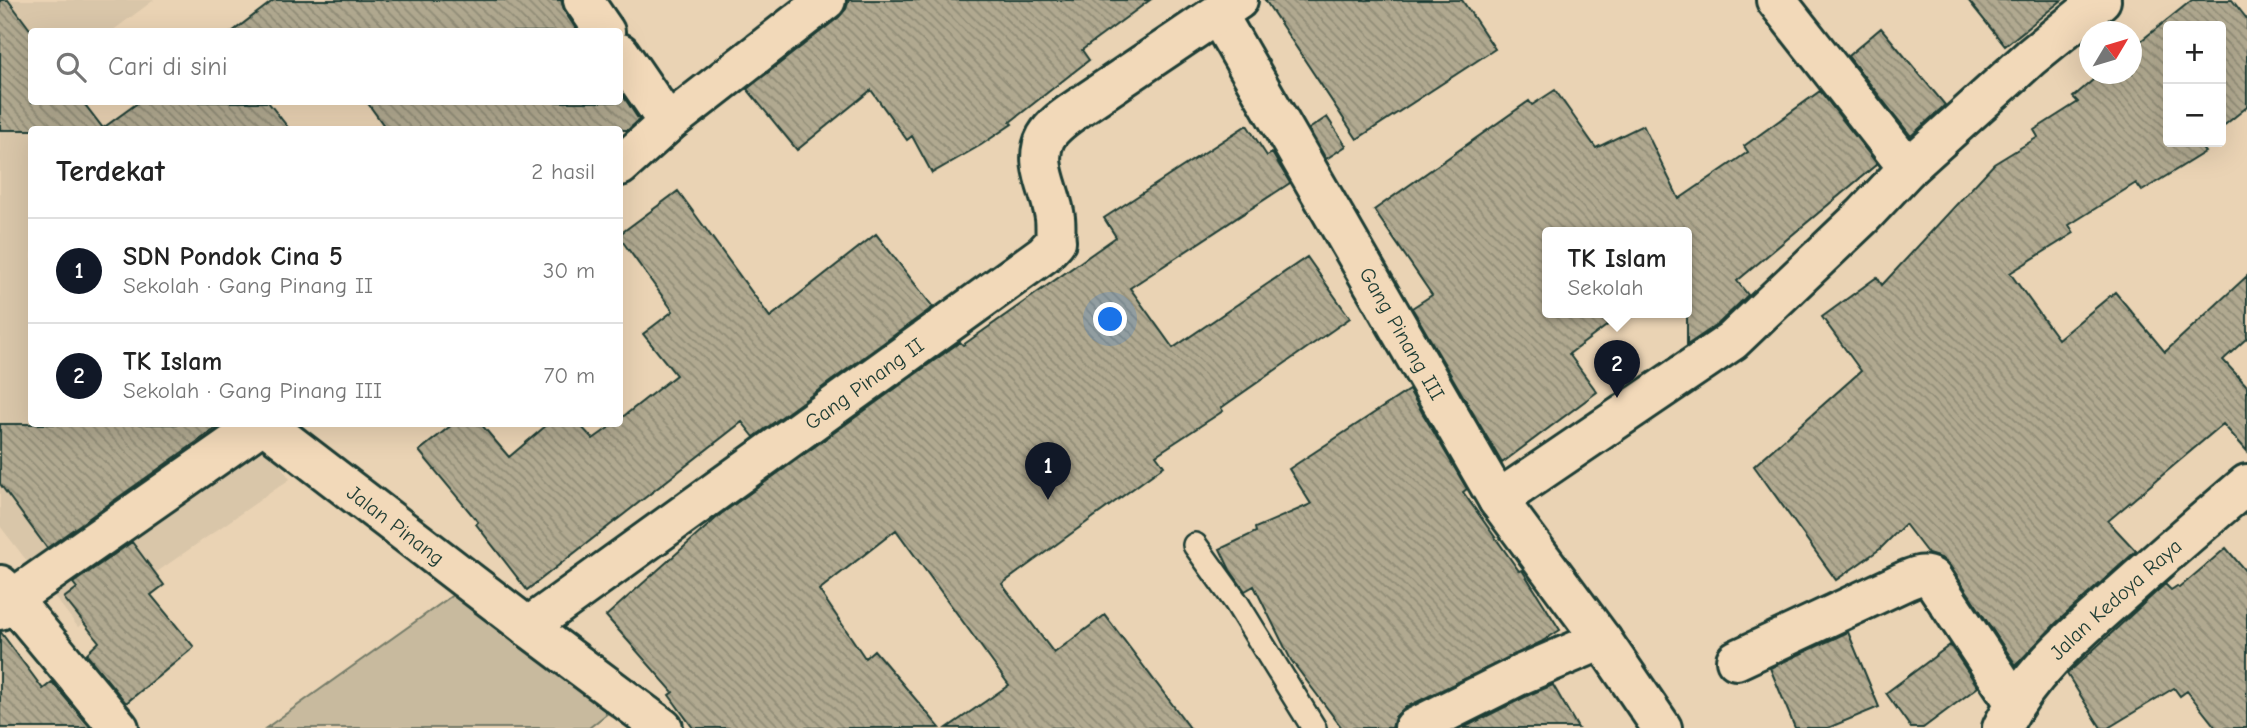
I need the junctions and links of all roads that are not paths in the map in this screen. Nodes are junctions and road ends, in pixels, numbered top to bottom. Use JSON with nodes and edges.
{"nodes":[{"id":1,"x":583,"y":0,"type":"edge"},
{"id":2,"x":826,"y":0,"type":"edge"},
{"id":3,"x":1776,"y":0,"type":"edge"},
{"id":4,"x":2101,"y":0,"type":"edge"},
{"id":5,"x":1228,"y":7,"type":"edge"},
{"id":6,"x":602,"y":28,"type":"edge"},
{"id":7,"x":623,"y":57,"type":"edge"},
{"id":8,"x":668,"y":123,"type":"junction"},
{"id":9,"x":623,"y":163,"type":"edge"},
{"id":10,"x":1908,"y":168,"type":"junction"},
{"id":11,"x":259,"y":427,"type":"edge"},
{"id":12,"x":267,"y":427,"type":"edge"},
{"id":13,"x":2247,"y":484,"type":"edge"},
{"id":14,"x":1498,"y":500,"type":"junction"},
{"id":15,"x":1195,"y":545,"type":"dead end"},
{"id":16,"x":4,"y":598,"type":"edge"},
{"id":17,"x":528,"y":627,"type":"junction"},
{"id":18,"x":1602,"y":640,"type":"junction"},
{"id":19,"x":1737,"y":660,"type":"dead end"},
{"id":20,"x":2008,"y":716,"type":"edge"},
{"id":21,"x":119,"y":728,"type":"edge"},
{"id":22,"x":663,"y":728,"type":"edge"},
{"id":23,"x":1314,"y":728,"type":"edge"},
{"id":24,"x":1414,"y":728,"type":"edge"},
{"id":25,"x":1662,"y":728,"type":"edge"}],
"edges":[{"from":1,"to":6,"type":"street"},
{"from":2,"to":8,"type":"street"},
{"from":3,"to":10,"type":"street"},
{"from":4,"to":10,"type":"street"},
{"from":5,"to":14,"type":"street","name":"Gang Pinang III"},
{"from":5,"to":17,"type":"street","name":"Gang Pinang II"},
{"from":7,"to":8,"type":"street"},
{"from":8,"to":9,"type":"street"},
{"from":10,"to":14,"type":"street"},
{"from":11,"to":16,"type":"street","name":"Jalan Pinang"},
{"from":12,"to":17,"type":"street","name":"Jalan Pinang"},
{"from":13,"to":20,"type":"street","name":"Jalan Kedoya Raya"},
{"from":14,"to":18,"type":"street","name":"Gang Pinang III"},
{"from":15,"to":23,"type":"lane"},
{"from":16,"to":21,"type":"street"},
{"from":17,"to":22,"type":"street"},
{"from":18,"to":24,"type":"street"},
{"from":18,"to":25,"type":"street","name":"Gang Pinang III"},
{"from":19,"to":20,"type":"street"}]}
